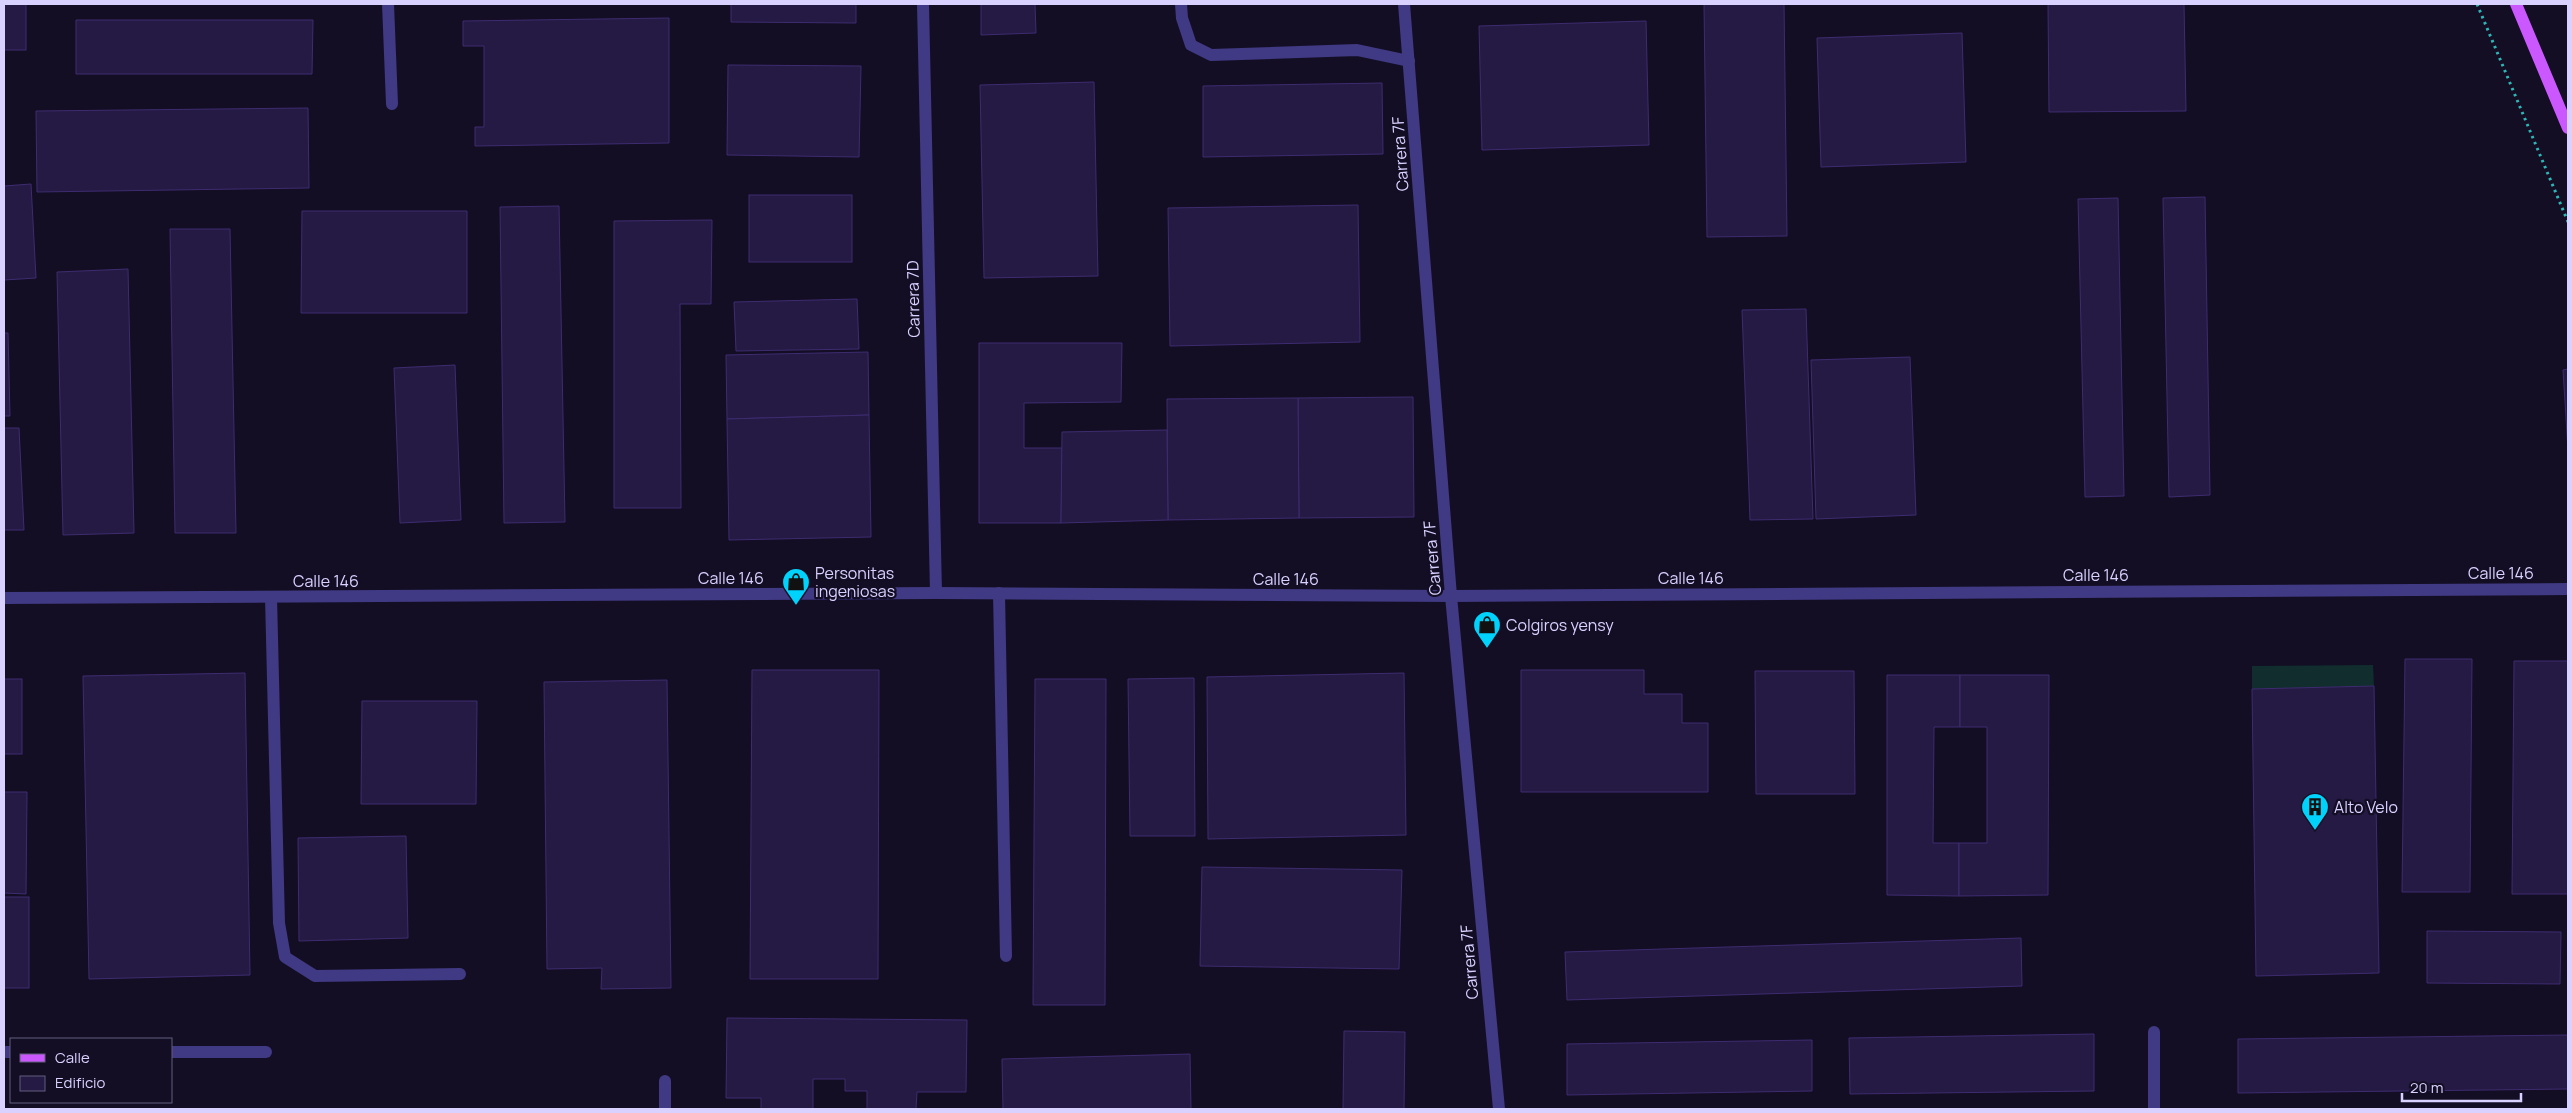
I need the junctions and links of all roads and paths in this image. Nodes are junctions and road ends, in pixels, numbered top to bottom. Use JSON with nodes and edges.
{"nodes":[{"id":1,"x":388,"y":4,"type":"edge"},
{"id":2,"x":923,"y":4,"type":"edge"},
{"id":3,"x":1181,"y":4,"type":"edge"},
{"id":4,"x":1404,"y":4,"type":"edge"},
{"id":5,"x":2477,"y":4,"type":"edge"},
{"id":6,"x":2516,"y":4,"type":"edge"},
{"id":7,"x":1409,"y":61,"type":"junction"},
{"id":8,"x":392,"y":104,"type":"dead end"},
{"id":9,"x":2568,"y":128,"type":"edge"},
{"id":10,"x":2568,"y":222,"type":"edge"},
{"id":11,"x":2568,"y":589,"type":"edge"},
{"id":12,"x":936,"y":593,"type":"junction"},
{"id":13,"x":998,"y":593,"type":"junction"},
{"id":14,"x":1451,"y":596,"type":"junction"},
{"id":15,"x":271,"y":597,"type":"junction"},
{"id":16,"x":4,"y":598,"type":"edge"},
{"id":17,"x":1006,"y":956,"type":"dead end"},
{"id":18,"x":460,"y":974,"type":"dead end"},
{"id":19,"x":2154,"y":1032,"type":"dead end"},
{"id":20,"x":172,"y":1052,"type":"edge"},
{"id":21,"x":266,"y":1052,"type":"dead end"},
{"id":22,"x":665,"y":1081,"type":"dead end"},
{"id":23,"x":665,"y":1109,"type":"edge"},
{"id":24,"x":1499,"y":1109,"type":"edge"},
{"id":25,"x":2154,"y":1109,"type":"edge"}],
"edges":[{"from":1,"to":8,"type":"street"},
{"from":2,"to":12,"type":"street","name":"Carrera 7D"},
{"from":3,"to":7,"type":"street"},
{"from":4,"to":7,"type":"street","name":"Carrera 7F"},
{"from":5,"to":10,"type":"path"},
{"from":6,"to":9,"type":"main road"},
{"from":7,"to":14,"type":"street","name":"Carrera 7F"},
{"from":11,"to":14,"type":"street","name":"Calle 146"},
{"from":12,"to":13,"type":"street","name":"Calle 146"},
{"from":12,"to":15,"type":"street","name":"Calle 146"},
{"from":13,"to":14,"type":"street","name":"Calle 146"},
{"from":13,"to":17,"type":"street"},
{"from":14,"to":24,"type":"street","name":"Carrera 7F"},
{"from":15,"to":16,"type":"street","name":"Calle 146"},
{"from":15,"to":18,"type":"street"},
{"from":19,"to":25,"type":"street"},
{"from":20,"to":21,"type":"street"},
{"from":22,"to":23,"type":"street"}]}
